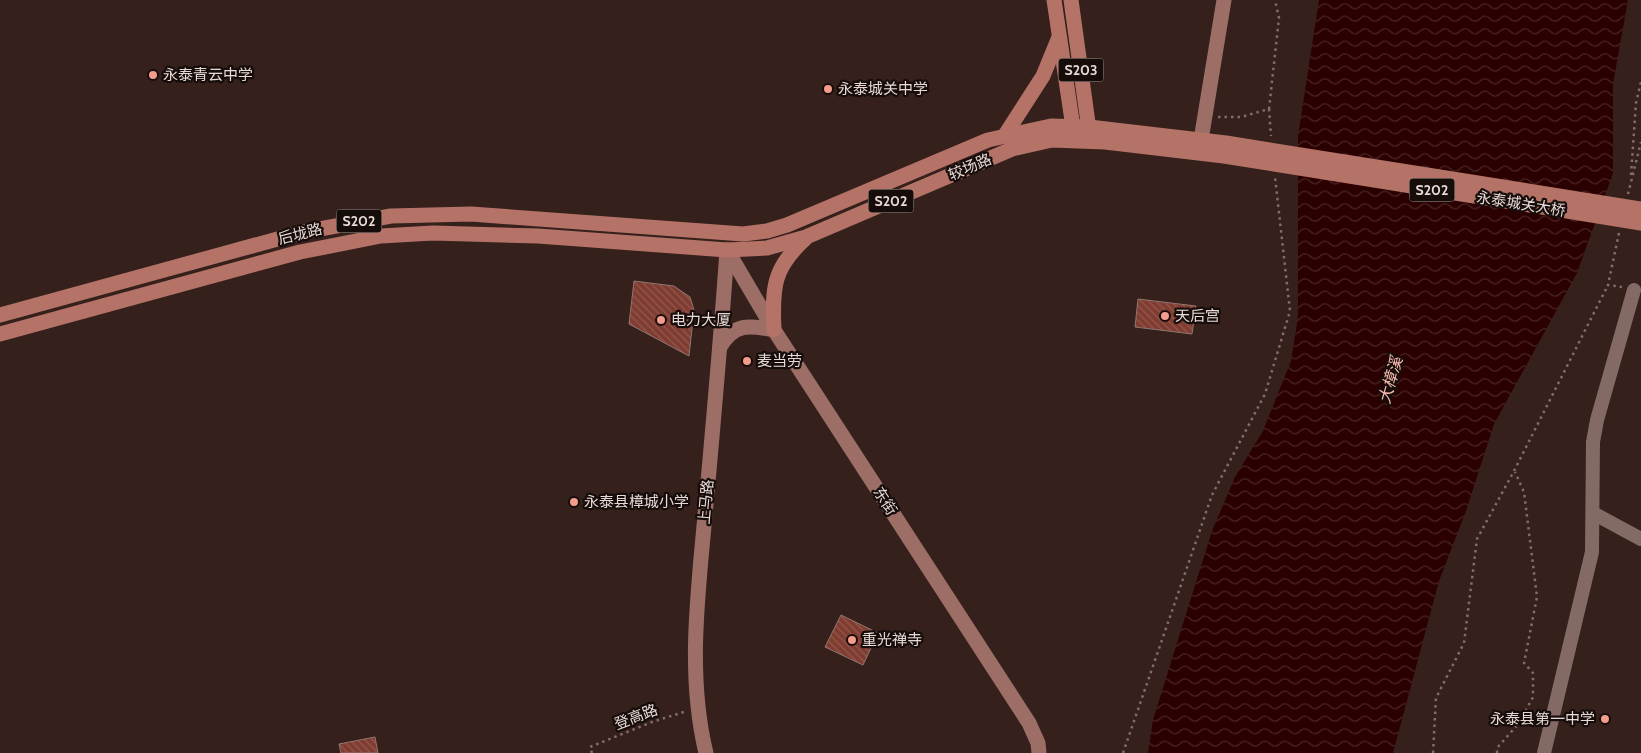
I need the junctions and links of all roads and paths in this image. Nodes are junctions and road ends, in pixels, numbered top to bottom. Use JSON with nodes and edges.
{"nodes":[{"id":1,"x":1054,"y":0,"type":"edge"},
{"id":2,"x":1071,"y":0,"type":"edge"},
{"id":3,"x":1224,"y":0,"type":"edge"},
{"id":4,"x":1275,"y":0,"type":"edge"},
{"id":5,"x":1059,"y":36,"type":"junction"},
{"id":6,"x":1641,"y":82,"type":"edge"},
{"id":7,"x":1269,"y":109,"type":"junction"},
{"id":8,"x":1205,"y":117,"type":"junction"},
{"id":9,"x":1082,"y":133,"type":"junction"},
{"id":10,"x":1005,"y":135,"type":"junction"},
{"id":11,"x":1271,"y":137,"type":"dead end"},
{"id":12,"x":1200,"y":146,"type":"junction"},
{"id":13,"x":1225,"y":150,"type":"junction"},
{"id":14,"x":1275,"y":175,"type":"dead end"},
{"id":15,"x":1630,"y":183,"type":"dead end"},
{"id":16,"x":1641,"y":209,"type":"edge"},
{"id":17,"x":1641,"y":223,"type":"edge"},
{"id":18,"x":728,"y":233,"type":"junction"},
{"id":19,"x":806,"y":237,"type":"junction"},
{"id":20,"x":727,"y":250,"type":"junction"},
{"id":21,"x":1608,"y":285,"type":"dead end"},
{"id":22,"x":1634,"y":290,"type":"dead end"},
{"id":23,"x":0,"y":315,"type":"edge"},
{"id":24,"x":774,"y":330,"type":"junction"},
{"id":25,"x":0,"y":334,"type":"edge"},
{"id":26,"x":719,"y":349,"type":"junction"},
{"id":27,"x":1514,"y":471,"type":"junction"},
{"id":28,"x":1593,"y":513,"type":"junction"},
{"id":29,"x":1641,"y":539,"type":"edge"},
{"id":30,"x":698,"y":707,"type":"junction"},
{"id":31,"x":592,"y":753,"type":"edge"},
{"id":32,"x":706,"y":753,"type":"edge"},
{"id":33,"x":1039,"y":753,"type":"edge"},
{"id":34,"x":1123,"y":753,"type":"edge"},
{"id":35,"x":1433,"y":753,"type":"edge"},
{"id":36,"x":1497,"y":753,"type":"edge"},
{"id":37,"x":1544,"y":753,"type":"edge"}],
"edges":[{"from":1,"to":5,"type":"main road","number":"S203"},
{"from":2,"to":9,"type":"main road","number":"S203"},
{"from":3,"to":8,"type":"street"},
{"from":4,"to":7,"type":"path"},
{"from":5,"to":9,"type":"main road","number":"S203"},
{"from":5,"to":10,"type":"main road"},
{"from":6,"to":15,"type":"path"},
{"from":7,"to":8,"type":"path"},
{"from":7,"to":11,"type":"path"},
{"from":8,"to":12,"type":"street"},
{"from":9,"to":10,"type":"main road","name":"较场路","number":"S202"},
{"from":9,"to":12,"type":"main road","name":"较场路","number":"S202"},
{"from":9,"to":19,"type":"main road","name":"较场路","number":"S202"},
{"from":10,"to":18,"type":"main road","name":"较场路","number":"S202"},
{"from":12,"to":13,"type":"main road","name":"较场路","number":"S202"},
{"from":13,"to":16,"type":"main road","name":"永泰城关大桥","number":"S202"},
{"from":13,"to":17,"type":"main road","name":"永泰城关大桥","number":"S202"},
{"from":14,"to":34,"type":"path"},
{"from":18,"to":20,"type":"main road"},
{"from":18,"to":23,"type":"main road","name":"后垅路","number":"S202"},
{"from":19,"to":20,"type":"main road","name":"较场路","number":"S202"},
{"from":19,"to":24,"type":"main road"},
{"from":20,"to":24,"type":"street","name":"东街"},
{"from":20,"to":25,"type":"main road","name":"后垅路","number":"S202"},
{"from":20,"to":26,"type":"street","name":"上马路"},
{"from":21,"to":27,"type":"path"},
{"from":22,"to":28,"type":"street"},
{"from":24,"to":26,"type":"street"},
{"from":24,"to":33,"type":"street","name":"东街"},
{"from":26,"to":30,"type":"street","name":"上马路"},
{"from":27,"to":35,"type":"path"},
{"from":27,"to":36,"type":"path"},
{"from":28,"to":29,"type":"street"},
{"from":28,"to":37,"type":"street"},
{"from":30,"to":31,"type":"path","name":"登高路"},
{"from":30,"to":32,"type":"street","name":"上马路"}]}
